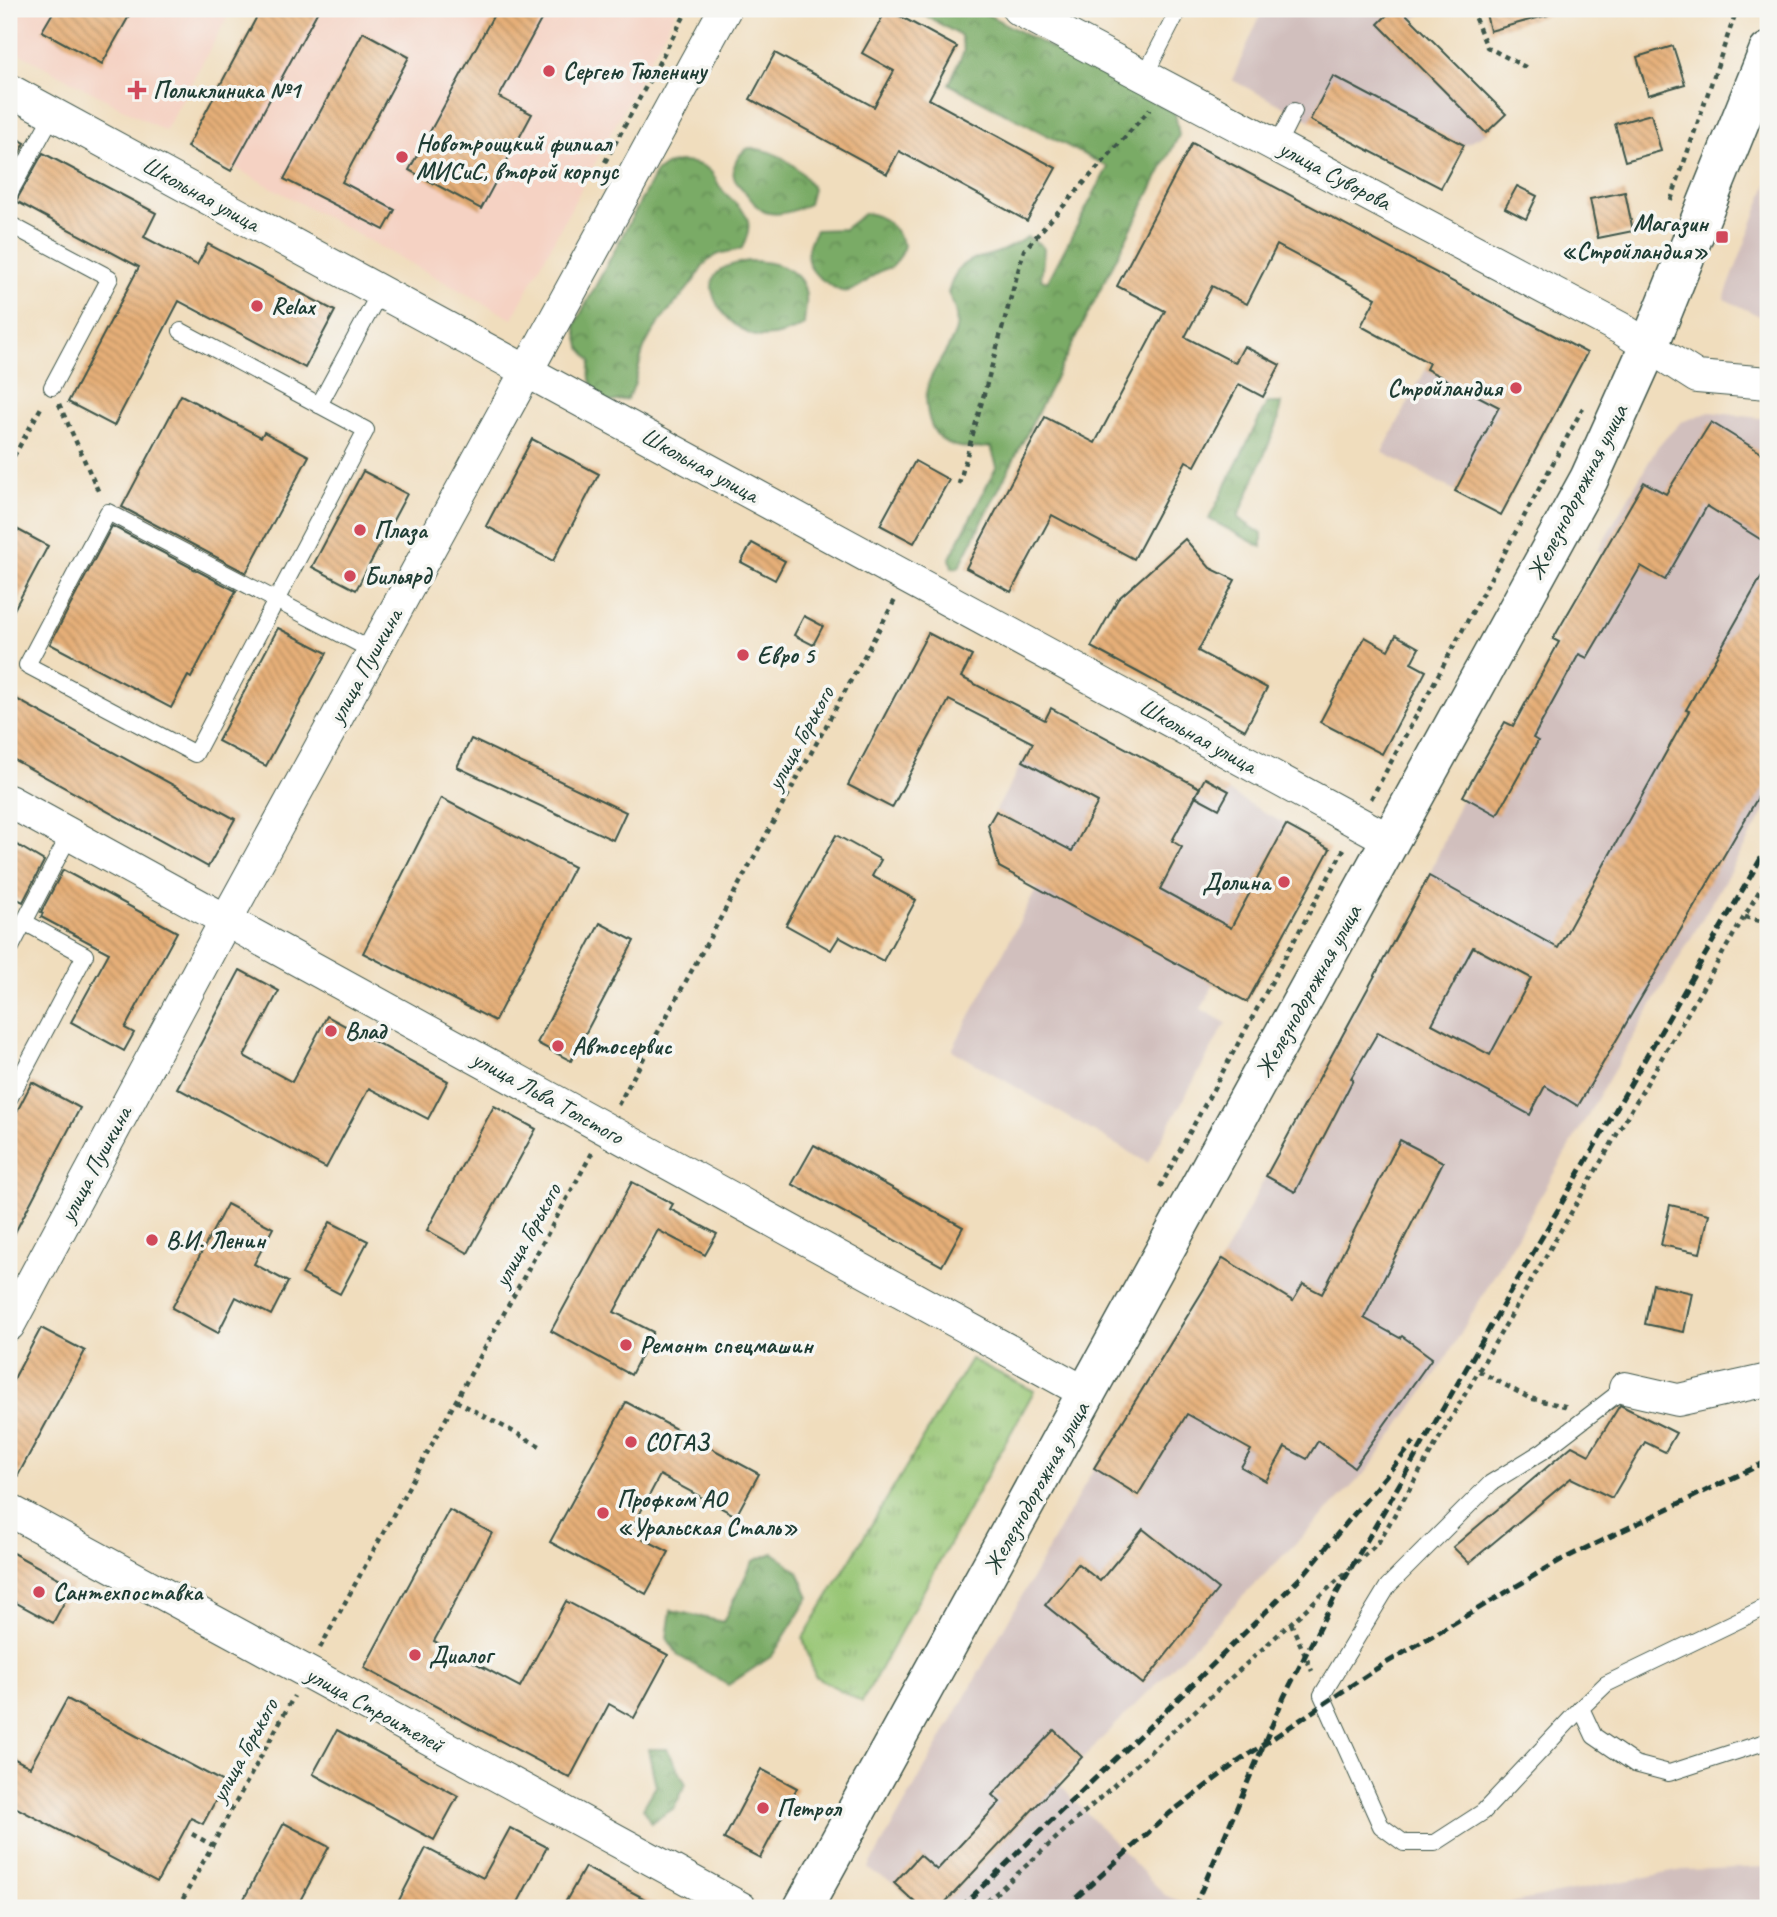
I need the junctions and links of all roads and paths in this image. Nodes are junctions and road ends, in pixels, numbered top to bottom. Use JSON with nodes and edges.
{"nodes":[{"id":1,"x":725,"y":9,"type":"edge"},
{"id":2,"x":1018,"y":9,"type":"edge"},
{"id":3,"x":1179,"y":9,"type":"edge"},
{"id":4,"x":1471,"y":9,"type":"edge"},
{"id":5,"x":1737,"y":9,"type":"edge"},
{"id":6,"x":1768,"y":52,"type":"edge"},
{"id":7,"x":1529,"y":69,"type":"dead end"},
{"id":8,"x":1157,"y":82,"type":"junction"},
{"id":9,"x":9,"y":90,"type":"edge"},
{"id":10,"x":1294,"y":111,"type":"dead end"},
{"id":11,"x":53,"y":114,"type":"junction"},
{"id":12,"x":1277,"y":145,"type":"junction"},
{"id":13,"x":9,"y":194,"type":"edge"},
{"id":14,"x":1669,"y":206,"type":"dead end"},
{"id":15,"x":9,"y":224,"type":"edge"},
{"id":16,"x":380,"y":292,"type":"junction"},
{"id":17,"x":181,"y":331,"type":"dead end"},
{"id":18,"x":1649,"y":346,"type":"junction"},
{"id":19,"x":527,"y":371,"type":"junction"},
{"id":20,"x":1768,"y":383,"type":"edge"},
{"id":21,"x":52,"y":387,"type":"junction"},
{"id":22,"x":1586,"y":403,"type":"dead end"},
{"id":23,"x":319,"y":405,"type":"junction"},
{"id":24,"x":9,"y":465,"type":"edge"},
{"id":25,"x":959,"y":484,"type":"dead end"},
{"id":26,"x":108,"y":512,"type":"junction"},
{"id":27,"x":907,"y":578,"type":"junction"},
{"id":28,"x":275,"y":600,"type":"junction"},
{"id":29,"x":373,"y":651,"type":"junction"},
{"id":30,"x":9,"y":801,"type":"edge"},
{"id":31,"x":1374,"y":831,"type":"junction"},
{"id":32,"x":70,"y":834,"type":"junction"},
{"id":33,"x":1768,"y":876,"type":"edge"},
{"id":34,"x":1745,"y":917,"type":"junction"},
{"id":35,"x":226,"y":920,"type":"junction"},
{"id":36,"x":24,"y":922,"type":"junction"},
{"id":37,"x":1768,"y":923,"type":"edge"},
{"id":38,"x":9,"y":951,"type":"edge"},
{"id":39,"x":9,"y":1099,"type":"edge"},
{"id":40,"x":606,"y":1129,"type":"junction"},
{"id":41,"x":1155,"y":1196,"type":"dead end"},
{"id":42,"x":9,"y":1325,"type":"edge"},
{"id":43,"x":1479,"y":1371,"type":"junction"},
{"id":44,"x":1768,"y":1380,"type":"edge"},
{"id":45,"x":1625,"y":1388,"type":"joint"},
{"id":46,"x":1088,"y":1394,"type":"junction"},
{"id":47,"x":456,"y":1401,"type":"junction"},
{"id":48,"x":1594,"y":1412,"type":"junction"},
{"id":49,"x":540,"y":1446,"type":"dead end"},
{"id":50,"x":9,"y":1510,"type":"edge"},
{"id":51,"x":1768,"y":1606,"type":"edge"},
{"id":52,"x":1291,"y":1623,"type":"junction"},
{"id":53,"x":307,"y":1672,"type":"junction"},
{"id":54,"x":1322,"y":1695,"type":"junction"},
{"id":55,"x":1581,"y":1708,"type":"junction"},
{"id":56,"x":1768,"y":1741,"type":"edge"},
{"id":57,"x":192,"y":1834,"type":"dead end"},
{"id":58,"x":212,"y":1844,"type":"junction"},
{"id":59,"x":177,"y":1908,"type":"edge"},
{"id":60,"x":741,"y":1908,"type":"edge"},
{"id":61,"x":803,"y":1908,"type":"edge"},
{"id":62,"x":980,"y":1908,"type":"edge"}],
"edges":[{"from":1,"to":19,"type":"street","name":"улица Пушкина"},
{"from":2,"to":8,"type":"street","name":"улица Суворова"},
{"from":3,"to":8,"type":"lane"},
{"from":4,"to":7,"type":"path"},
{"from":5,"to":14,"type":"path"},
{"from":6,"to":18,"type":"main road","name":"Железнодорожная улица"},
{"from":8,"to":12,"type":"street","name":"улица Суворова"},
{"from":8,"to":25,"type":"path"},
{"from":9,"to":11,"type":"street","name":"Школьная улица"},
{"from":10,"to":12,"type":"lane"},
{"from":11,"to":13,"type":"lane"},
{"from":11,"to":16,"type":"street","name":"Школьная улица"},
{"from":12,"to":18,"type":"street","name":"улица Суворова"},
{"from":15,"to":21,"type":"lane"},
{"from":16,"to":19,"type":"street","name":"Школьная улица"},
{"from":16,"to":23,"type":"lane"},
{"from":17,"to":23,"type":"lane"},
{"from":18,"to":20,"type":"street","name":"улица Суворова"},
{"from":18,"to":31,"type":"main road","name":"Железнодорожная улица"},
{"from":19,"to":27,"type":"street","name":"Школьная улица"},
{"from":19,"to":29,"type":"street","name":"улица Пушкина"},
{"from":21,"to":24,"type":"path"},
{"from":21,"to":26,"type":"path"},
{"from":22,"to":31,"type":"path"},
{"from":23,"to":28,"type":"lane"},
{"from":26,"to":28,"type":"lane"},
{"from":26,"to":28,"type":"lane"},
{"from":27,"to":31,"type":"street","name":"Школьная улица"},
{"from":27,"to":40,"type":"path","name":"улица Горького"},
{"from":28,"to":29,"type":"lane"},
{"from":29,"to":35,"type":"street","name":"улица Пушкина"},
{"from":30,"to":32,"type":"street","name":"улица Льва Толстого"},
{"from":31,"to":41,"type":"path"},
{"from":31,"to":46,"type":"main road","name":"Железнодорожная улица"},
{"from":32,"to":35,"type":"street","name":"улица Льва Толстого"},
{"from":32,"to":36,"type":"lane"},
{"from":33,"to":34,"type":"path"},
{"from":34,"to":37,"type":"path"},
{"from":34,"to":43,"type":"path"},
{"from":35,"to":40,"type":"street","name":"улица Льва Толстого"},
{"from":35,"to":42,"type":"street","name":"улица Пушкина"},
{"from":36,"to":38,"type":"lane"},
{"from":36,"to":39,"type":"lane"},
{"from":40,"to":46,"type":"street","name":"улица Льва Толстого"},
{"from":40,"to":47,"type":"path","name":"улица Горького"},
{"from":43,"to":48,"type":"path"},
{"from":43,"to":52,"type":"path"},
{"from":44,"to":45,"type":"street"},
{"from":45,"to":48,"type":"lane"},
{"from":46,"to":61,"type":"main road","name":"Железнодорожная улица"},
{"from":47,"to":49,"type":"path"},
{"from":47,"to":53,"type":"path","name":"улица Горького"},
{"from":48,"to":54,"type":"lane"},
{"from":50,"to":53,"type":"street","name":"улица Строителей"},
{"from":51,"to":55,"type":"lane"},
{"from":52,"to":54,"type":"path"},
{"from":52,"to":62,"type":"path"},
{"from":53,"to":58,"type":"path","name":"улица Горького"},
{"from":53,"to":60,"type":"street","name":"улица Строителей"},
{"from":54,"to":55,"type":"lane"},
{"from":55,"to":56,"type":"lane"},
{"from":57,"to":58,"type":"path"},
{"from":58,"to":59,"type":"path","name":"улица Горького"}]}
